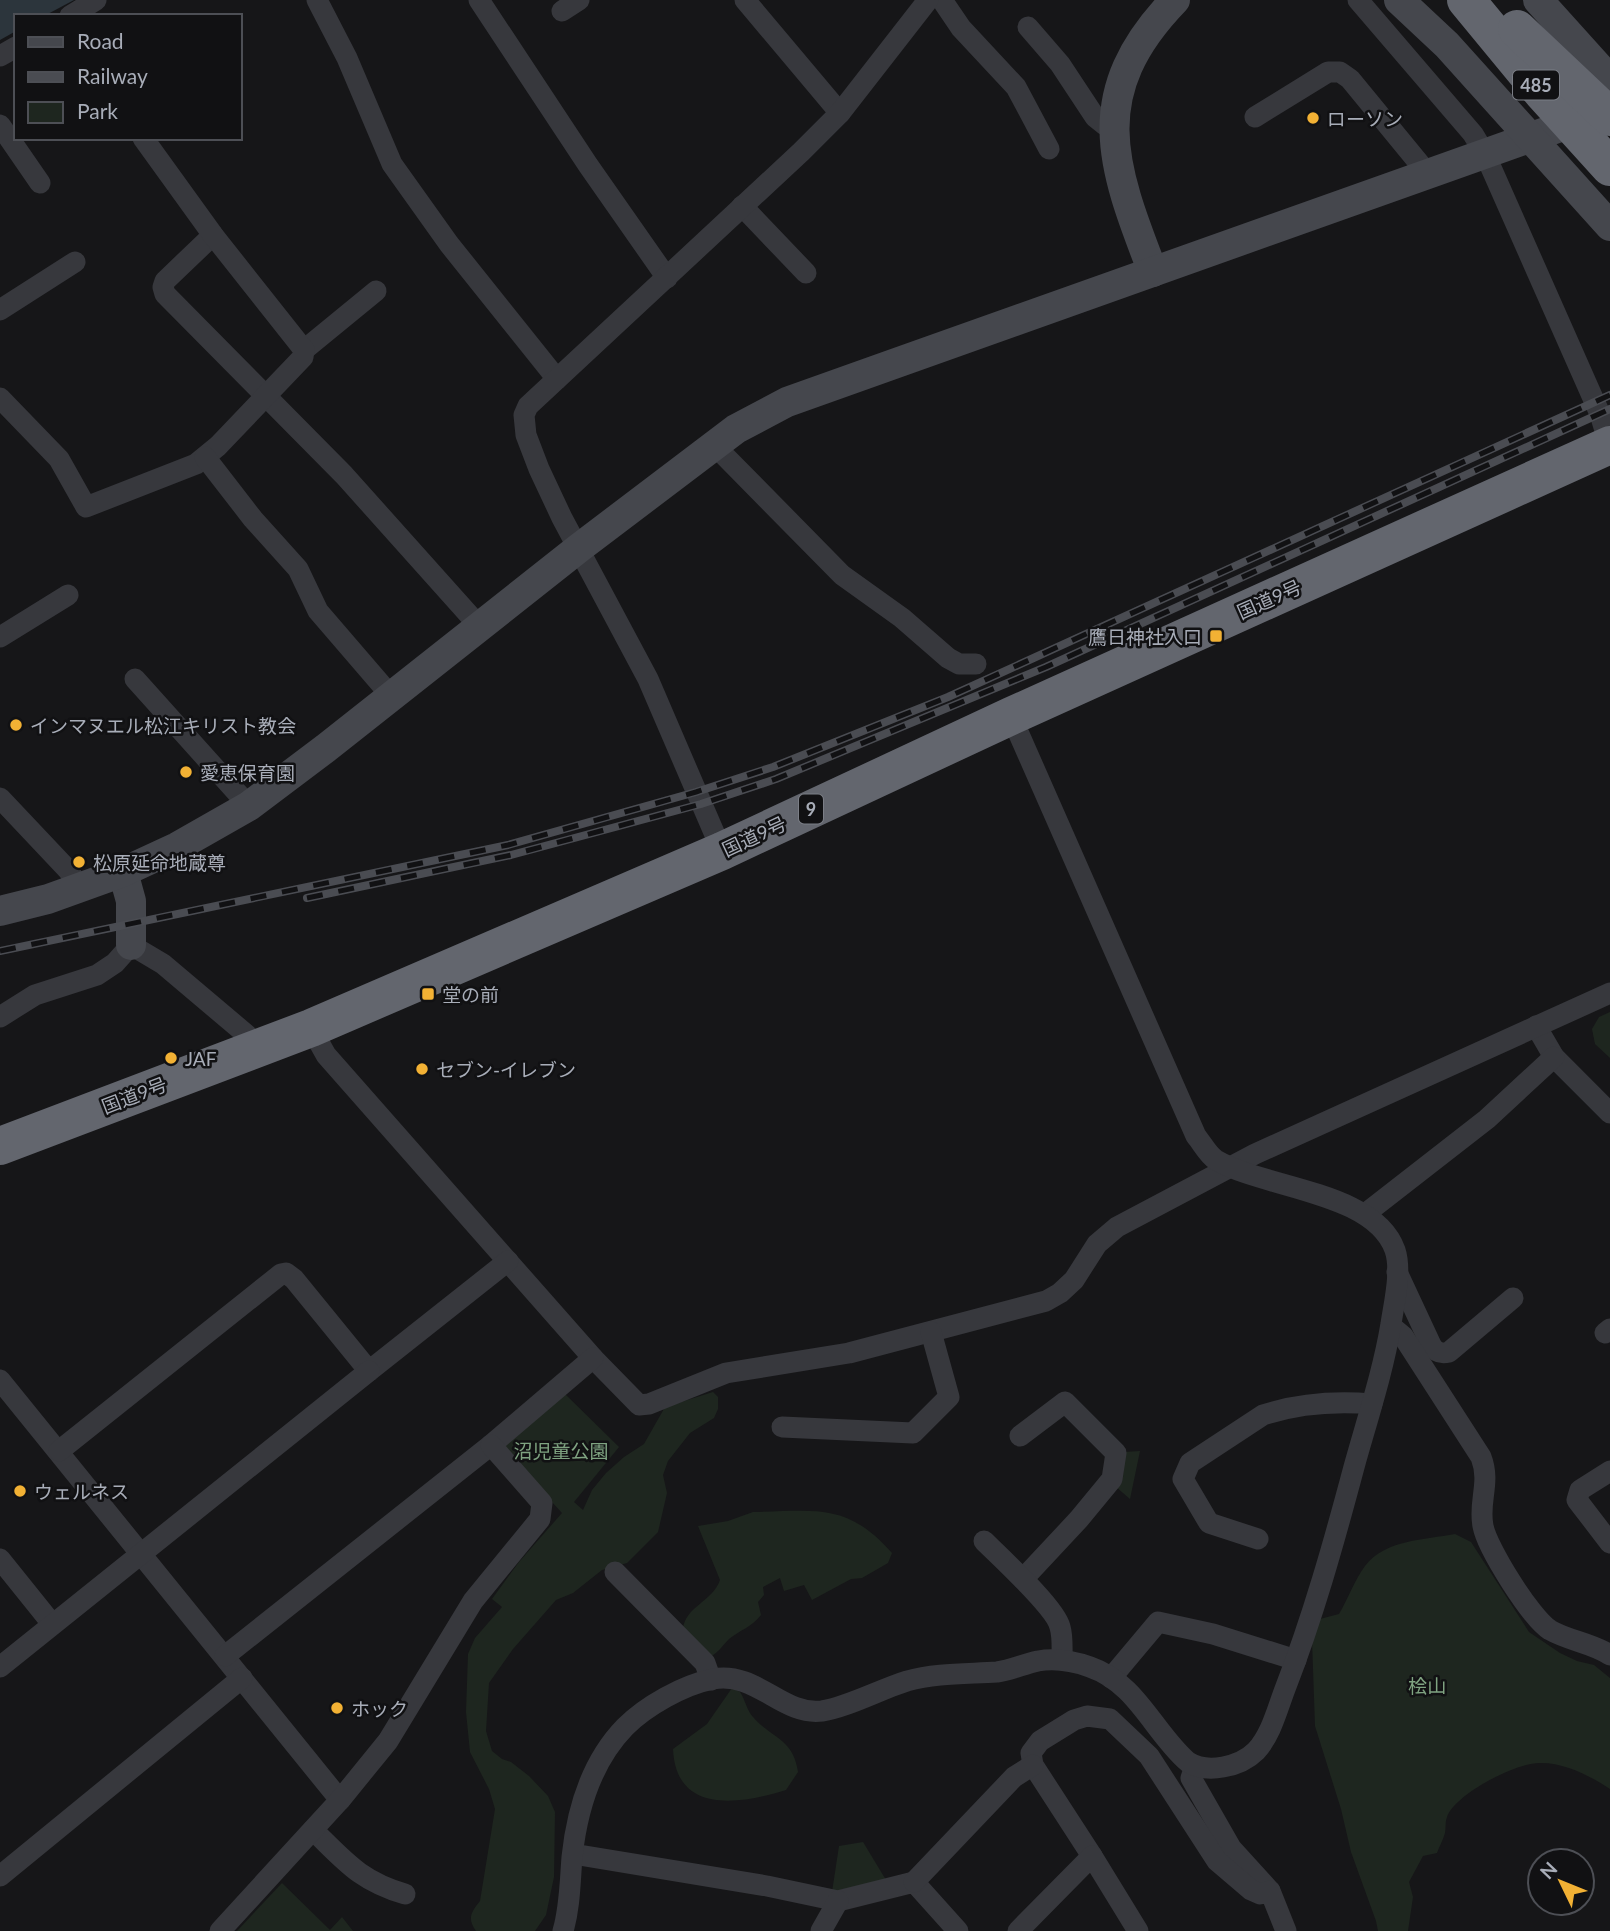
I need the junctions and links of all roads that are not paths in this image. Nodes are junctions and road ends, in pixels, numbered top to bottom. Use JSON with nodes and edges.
{"nodes":[{"id":1,"x":96,"y":0,"type":"edge"},
{"id":2,"x":317,"y":0,"type":"edge"},
{"id":3,"x":479,"y":0,"type":"edge"},
{"id":4,"x":745,"y":0,"type":"edge"},
{"id":5,"x":928,"y":0,"type":"edge"},
{"id":6,"x":942,"y":0,"type":"edge"},
{"id":7,"x":1175,"y":0,"type":"edge"},
{"id":8,"x":1358,"y":0,"type":"edge"},
{"id":9,"x":1399,"y":0,"type":"edge"},
{"id":10,"x":1466,"y":0,"type":"edge"},
{"id":11,"x":1488,"y":0,"type":"edge"},
{"id":12,"x":1538,"y":0,"type":"edge"},
{"id":13,"x":73,"y":14,"type":"edge"},
{"id":14,"x":1028,"y":27,"type":"dead end"},
{"id":15,"x":1610,"y":80,"type":"edge"},
{"id":16,"x":1610,"y":110,"type":"edge"},
{"id":17,"x":840,"y":113,"type":"junction"},
{"id":18,"x":1255,"y":117,"type":"dead end"},
{"id":19,"x":1610,"y":117,"type":"edge"},
{"id":20,"x":0,"y":125,"type":"edge"},
{"id":21,"x":1113,"y":125,"type":"junction"},
{"id":22,"x":144,"y":140,"type":"edge"},
{"id":23,"x":1049,"y":149,"type":"dead end"},
{"id":24,"x":1485,"y":154,"type":"junction"},
{"id":25,"x":1610,"y":167,"type":"edge"},
{"id":26,"x":1428,"y":174,"type":"junction"},
{"id":27,"x":40,"y":183,"type":"dead end"},
{"id":28,"x":742,"y":206,"type":"junction"},
{"id":29,"x":1610,"y":226,"type":"edge"},
{"id":30,"x":213,"y":235,"type":"junction"},
{"id":31,"x":75,"y":262,"type":"dead end"},
{"id":32,"x":1153,"y":272,"type":"junction"},
{"id":33,"x":806,"y":273,"type":"dead end"},
{"id":34,"x":667,"y":278,"type":"junction"},
{"id":35,"x":376,"y":291,"type":"dead end"},
{"id":36,"x":0,"y":310,"type":"edge"},
{"id":37,"x":304,"y":350,"type":"junction"},
{"id":38,"x":557,"y":379,"type":"junction"},
{"id":39,"x":267,"y":395,"type":"junction"},
{"id":40,"x":0,"y":398,"type":"edge"},
{"id":41,"x":714,"y":444,"type":"junction"},
{"id":42,"x":1610,"y":446,"type":"edge"},
{"id":43,"x":205,"y":457,"type":"junction"},
{"id":44,"x":579,"y":548,"type":"junction"},
{"id":45,"x":68,"y":595,"type":"dead end"},
{"id":46,"x":480,"y":627,"type":"junction"},
{"id":47,"x":0,"y":637,"type":"edge"},
{"id":48,"x":976,"y":664,"type":"dead end"},
{"id":49,"x":135,"y":679,"type":"dead end"},
{"id":50,"x":392,"y":697,"type":"junction"},
{"id":51,"x":1011,"y":716,"type":"junction"},
{"id":52,"x":0,"y":799,"type":"edge"},
{"id":53,"x":249,"y":806,"type":"junction"},
{"id":54,"x":722,"y":851,"type":"junction"},
{"id":55,"x":123,"y":872,"type":"junction"},
{"id":56,"x":80,"y":888,"type":"junction"},
{"id":57,"x":0,"y":911,"type":"edge"},
{"id":58,"x":131,"y":945,"type":"junction"},
{"id":59,"x":1610,"y":993,"type":"edge"},
{"id":60,"x":0,"y":1017,"type":"edge"},
{"id":61,"x":1536,"y":1026,"type":"junction"},
{"id":62,"x":311,"y":1028,"type":"junction"},
{"id":63,"x":257,"y":1049,"type":"junction"},
{"id":64,"x":1554,"y":1058,"type":"junction"},
{"id":65,"x":1610,"y":1113,"type":"edge"},
{"id":66,"x":0,"y":1146,"type":"edge"},
{"id":67,"x":1231,"y":1166,"type":"junction"},
{"id":68,"x":1365,"y":1214,"type":"junction"},
{"id":69,"x":508,"y":1261,"type":"junction"},
{"id":70,"x":1396,"y":1272,"type":"junction"},
{"id":71,"x":1513,"y":1298,"type":"dead end"},
{"id":72,"x":1391,"y":1326,"type":"junction"},
{"id":73,"x":931,"y":1332,"type":"junction"},
{"id":74,"x":593,"y":1358,"type":"junction"},
{"id":75,"x":369,"y":1371,"type":"junction"},
{"id":76,"x":0,"y":1380,"type":"edge"},
{"id":77,"x":1372,"y":1404,"type":"junction"},
{"id":78,"x":782,"y":1427,"type":"dead end"},
{"id":79,"x":1020,"y":1436,"type":"dead end"},
{"id":80,"x":491,"y":1445,"type":"junction"},
{"id":81,"x":59,"y":1451,"type":"junction"},
{"id":82,"x":1610,"y":1471,"type":"edge"},
{"id":83,"x":1258,"y":1539,"type":"dead end"},
{"id":84,"x":984,"y":1541,"type":"dead end"},
{"id":85,"x":1610,"y":1543,"type":"edge"},
{"id":86,"x":143,"y":1553,"type":"junction"},
{"id":87,"x":0,"y":1559,"type":"edge"},
{"id":88,"x":615,"y":1572,"type":"dead end"},
{"id":89,"x":1023,"y":1579,"type":"junction"},
{"id":90,"x":49,"y":1620,"type":"dead end"},
{"id":91,"x":1610,"y":1655,"type":"edge"},
{"id":92,"x":225,"y":1656,"type":"junction"},
{"id":93,"x":1062,"y":1660,"type":"junction"},
{"id":94,"x":1296,"y":1660,"type":"junction"},
{"id":95,"x":0,"y":1667,"type":"edge"},
{"id":96,"x":242,"y":1678,"type":"junction"},
{"id":97,"x":1111,"y":1678,"type":"junction"},
{"id":98,"x":710,"y":1680,"type":"junction"},
{"id":99,"x":1033,"y":1765,"type":"junction"},
{"id":100,"x":1195,"y":1766,"type":"junction"},
{"id":101,"x":340,"y":1800,"type":"junction"},
{"id":102,"x":313,"y":1830,"type":"junction"},
{"id":103,"x":573,"y":1854,"type":"junction"},
{"id":104,"x":1092,"y":1856,"type":"junction"},
{"id":105,"x":0,"y":1876,"type":"edge"},
{"id":106,"x":914,"y":1882,"type":"junction"},
{"id":107,"x":1270,"y":1891,"type":"junction"},
{"id":108,"x":405,"y":1894,"type":"dead end"},
{"id":109,"x":838,"y":1901,"type":"junction"},
{"id":110,"x":220,"y":1931,"type":"edge"},
{"id":111,"x":563,"y":1931,"type":"edge"},
{"id":112,"x":821,"y":1931,"type":"edge"},
{"id":113,"x":958,"y":1931,"type":"edge"},
{"id":114,"x":1018,"y":1931,"type":"edge"},
{"id":115,"x":1138,"y":1931,"type":"edge"},
{"id":116,"x":1286,"y":1931,"type":"edge"}],
"edges":[{"from":1,"to":13,"type":"street"},
{"from":2,"to":38,"type":"street"},
{"from":3,"to":34,"type":"street"},
{"from":4,"to":17,"type":"street"},
{"from":5,"to":17,"type":"street"},
{"from":6,"to":23,"type":"street"},
{"from":7,"to":21,"type":"street"},
{"from":8,"to":24,"type":"street"},
{"from":9,"to":29,"type":"street","bridge":true},
{"from":10,"to":25,"type":"highway","number":"485","bridge":true},
{"from":11,"to":19,"type":"highway","bridge":true},
{"from":12,"to":15,"type":"street"},
{"from":14,"to":21,"type":"street"},
{"from":16,"to":24,"type":"street"},
{"from":17,"to":28,"type":"street"},
{"from":18,"to":26,"type":"street"},
{"from":20,"to":27,"type":"street"},
{"from":21,"to":32,"type":"street"},
{"from":22,"to":30,"type":"street"},
{"from":24,"to":26,"type":"street"},
{"from":24,"to":42,"type":"street"},
{"from":26,"to":32,"type":"street"},
{"from":28,"to":33,"type":"street"},
{"from":28,"to":34,"type":"street"},
{"from":30,"to":37,"type":"street"},
{"from":30,"to":39,"type":"street"},
{"from":31,"to":36,"type":"street"},
{"from":32,"to":41,"type":"street"},
{"from":34,"to":38,"type":"street"},
{"from":35,"to":37,"type":"street"},
{"from":37,"to":39,"type":"street"},
{"from":38,"to":44,"type":"street"},
{"from":39,"to":43,"type":"street"},
{"from":39,"to":46,"type":"street"},
{"from":40,"to":43,"type":"street"},
{"from":41,"to":44,"type":"street"},
{"from":41,"to":48,"type":"street"},
{"from":42,"to":51,"type":"highway","name":"国道9号","number":"9"},
{"from":43,"to":50,"type":"street"},
{"from":44,"to":46,"type":"street"},
{"from":44,"to":54,"type":"street"},
{"from":45,"to":47,"type":"street"},
{"from":46,"to":50,"type":"street"},
{"from":49,"to":53,"type":"street"},
{"from":50,"to":53,"type":"street"},
{"from":51,"to":54,"type":"highway","name":"国道9号","number":"9"},
{"from":51,"to":67,"type":"street"},
{"from":52,"to":56,"type":"street"},
{"from":53,"to":55,"type":"street"},
{"from":54,"to":62,"type":"highway","name":"国道9号","number":"9"},
{"from":55,"to":56,"type":"street"},
{"from":55,"to":58,"type":"street"},
{"from":56,"to":57,"type":"street"},
{"from":58,"to":60,"type":"street"},
{"from":58,"to":63,"type":"street"},
{"from":59,"to":61,"type":"street"},
{"from":61,"to":64,"type":"street"},
{"from":61,"to":67,"type":"street"},
{"from":62,"to":63,"type":"highway","name":"国道9号","number":"9"},
{"from":62,"to":69,"type":"street"},
{"from":63,"to":66,"type":"highway","name":"国道9号","number":"9"},
{"from":64,"to":65,"type":"street"},
{"from":64,"to":68,"type":"street"},
{"from":67,"to":68,"type":"street"},
{"from":67,"to":73,"type":"street"},
{"from":68,"to":70,"type":"street"},
{"from":69,"to":74,"type":"street"},
{"from":69,"to":75,"type":"street"},
{"from":70,"to":71,"type":"street"},
{"from":70,"to":72,"type":"street"},
{"from":72,"to":77,"type":"street"},
{"from":72,"to":91,"type":"street"},
{"from":73,"to":74,"type":"street"},
{"from":73,"to":78,"type":"street"},
{"from":74,"to":80,"type":"street"},
{"from":75,"to":81,"type":"street"},
{"from":75,"to":86,"type":"street"},
{"from":76,"to":81,"type":"street"},
{"from":77,"to":83,"type":"street"},
{"from":77,"to":94,"type":"street"},
{"from":79,"to":89,"type":"street"},
{"from":80,"to":92,"type":"street"},
{"from":80,"to":101,"type":"street"},
{"from":81,"to":86,"type":"street"},
{"from":82,"to":85,"type":"street"},
{"from":84,"to":89,"type":"street"},
{"from":86,"to":92,"type":"street"},
{"from":86,"to":95,"type":"street"},
{"from":87,"to":90,"type":"street"},
{"from":88,"to":98,"type":"street"},
{"from":89,"to":93,"type":"street"},
{"from":92,"to":96,"type":"street"},
{"from":93,"to":97,"type":"street"},
{"from":93,"to":98,"type":"street"},
{"from":94,"to":97,"type":"street"},
{"from":94,"to":100,"type":"street"},
{"from":96,"to":101,"type":"street"},
{"from":96,"to":105,"type":"street"},
{"from":97,"to":100,"type":"street"},
{"from":98,"to":103,"type":"street"},
{"from":99,"to":104,"type":"street"},
{"from":99,"to":106,"type":"street"},
{"from":99,"to":107,"type":"street"},
{"from":100,"to":107,"type":"street"},
{"from":101,"to":102,"type":"street"},
{"from":102,"to":108,"type":"street"},
{"from":102,"to":110,"type":"street"},
{"from":103,"to":109,"type":"street"},
{"from":103,"to":111,"type":"street"},
{"from":104,"to":114,"type":"street"},
{"from":104,"to":115,"type":"street"},
{"from":106,"to":109,"type":"street"},
{"from":106,"to":113,"type":"street"},
{"from":107,"to":116,"type":"street"},
{"from":109,"to":112,"type":"street"}]}
